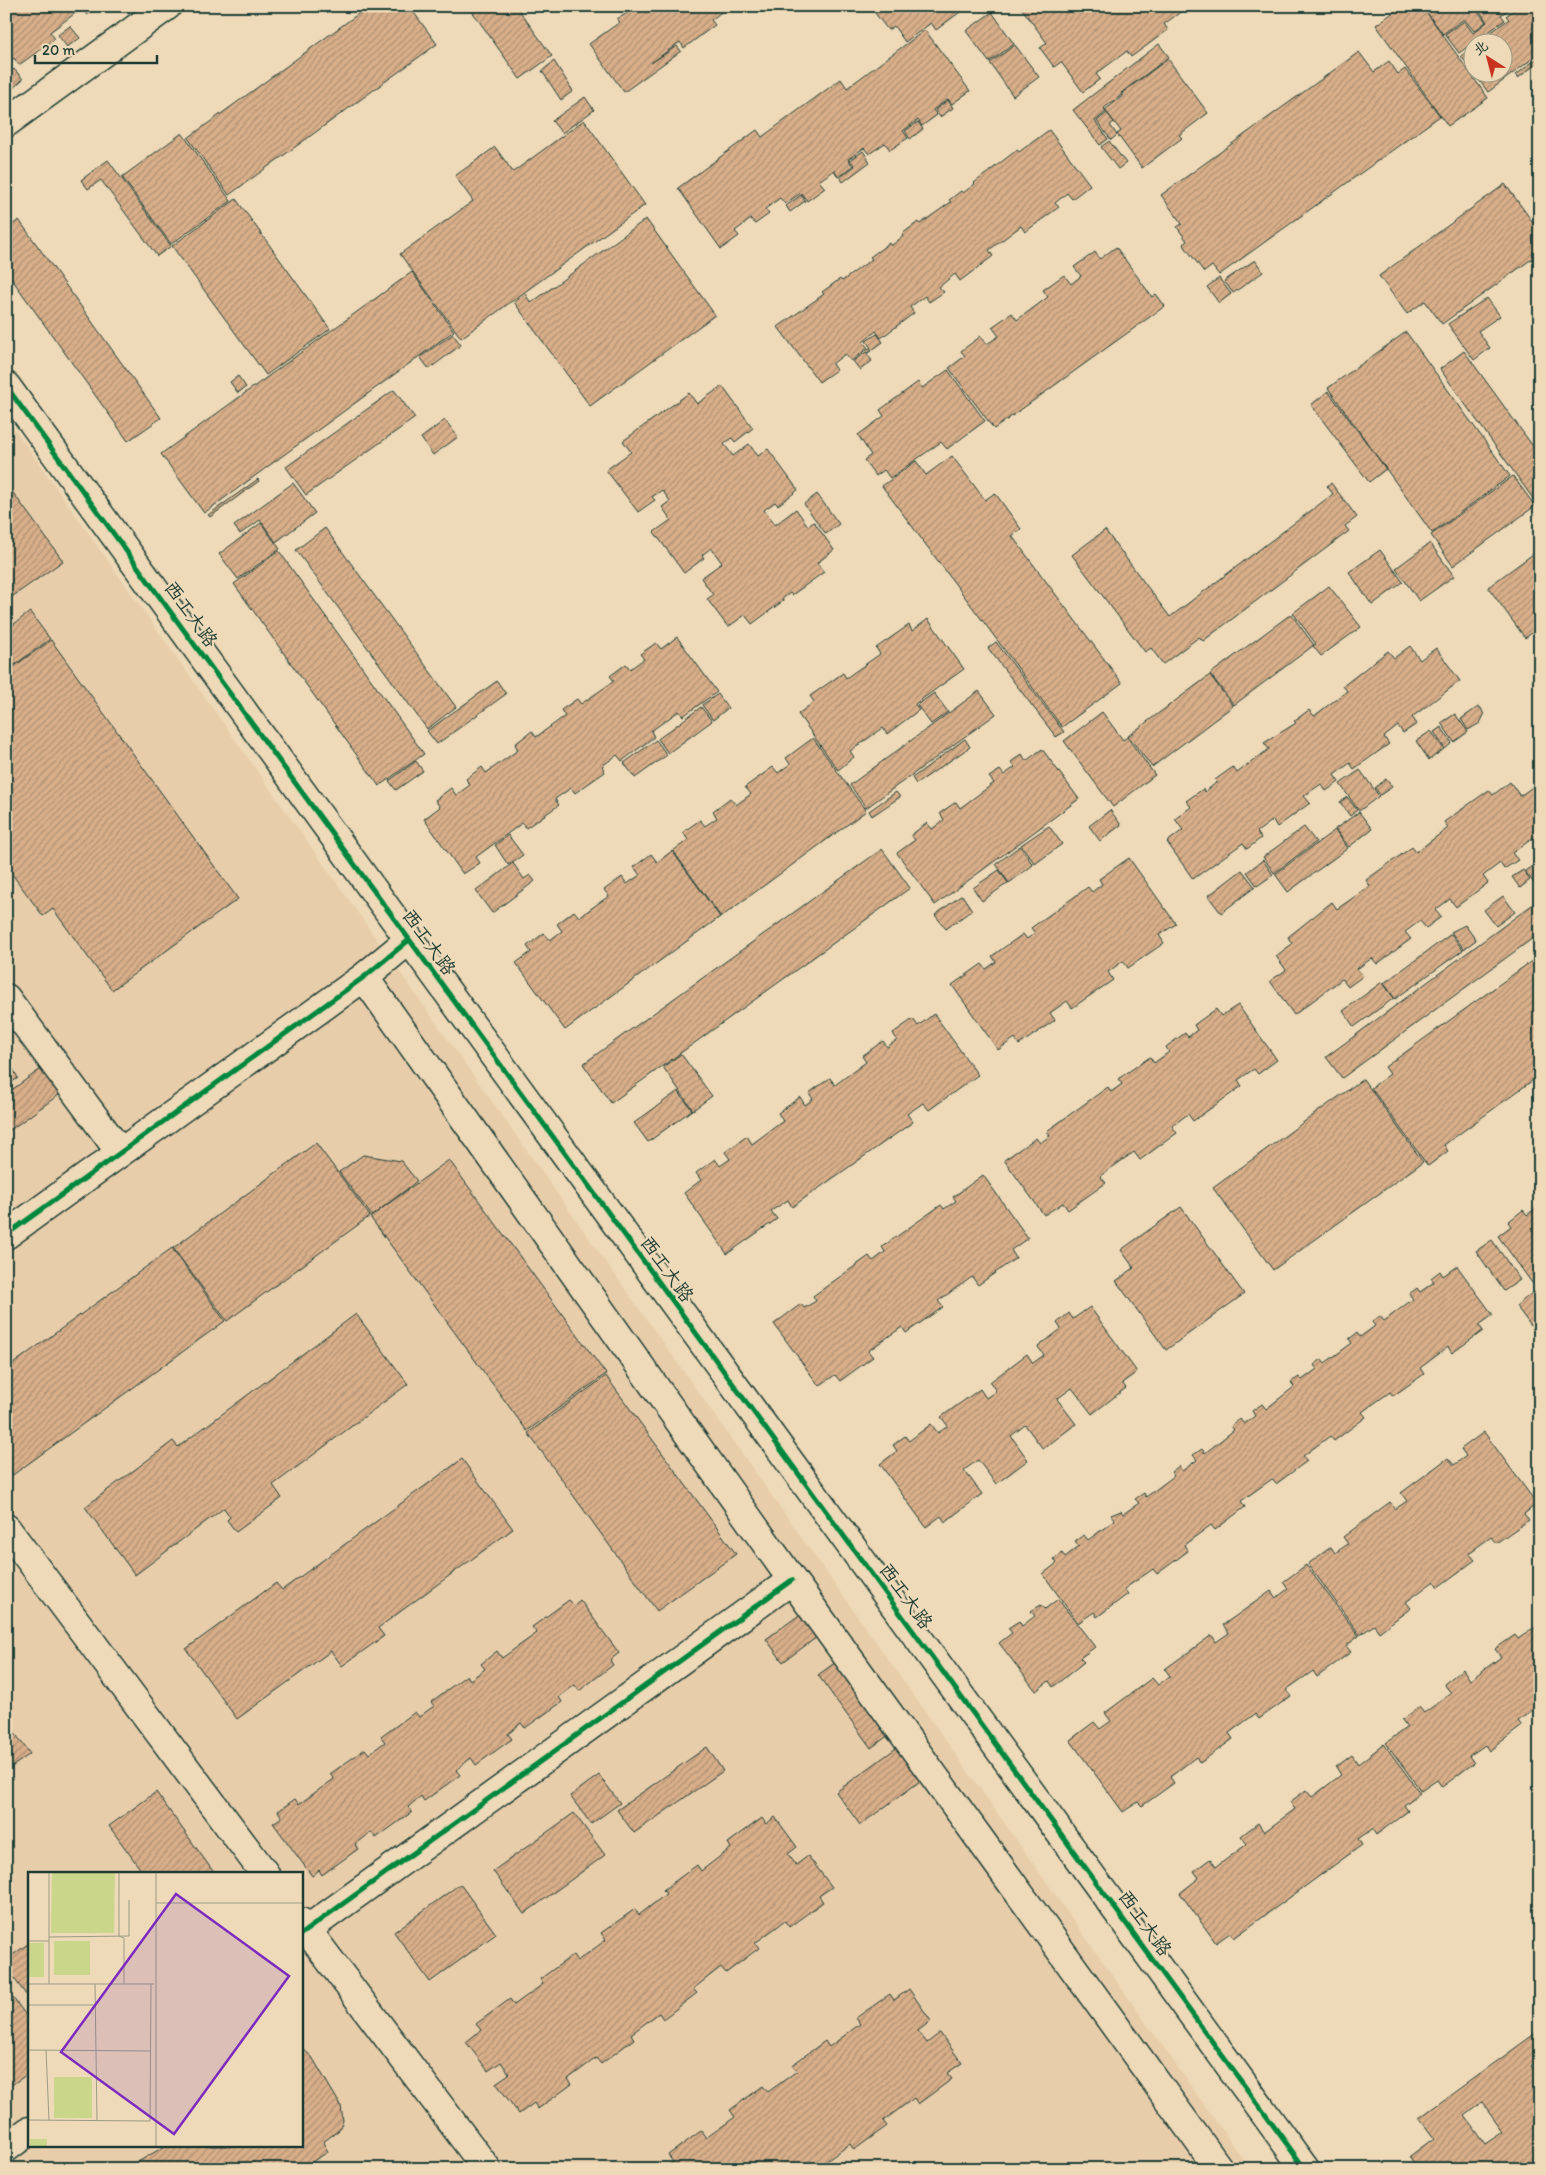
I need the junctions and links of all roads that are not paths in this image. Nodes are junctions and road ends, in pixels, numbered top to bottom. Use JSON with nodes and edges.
{"nodes":[{"id":1,"x":167,"y":6,"type":"edge"},
{"id":2,"x":6,"y":122,"type":"edge"},
{"id":3,"x":6,"y":386,"type":"edge"},
{"id":4,"x":409,"y":940,"type":"junction"},
{"id":5,"x":364,"y":978,"type":"junction"},
{"id":6,"x":6,"y":998,"type":"edge"},
{"id":7,"x":120,"y":1152,"type":"junction"},
{"id":8,"x":6,"y":1235,"type":"edge"},
{"id":9,"x":6,"y":1528,"type":"edge"},
{"id":10,"x":792,"y":1580,"type":"junction"},
{"id":11,"x":264,"y":1872,"type":"edge"},
{"id":12,"x":303,"y":1929,"type":"edge"},
{"id":13,"x":28,"y":2132,"type":"edge"},
{"id":14,"x":6,"y":2148,"type":"edge"},
{"id":15,"x":487,"y":2169,"type":"edge"},
{"id":16,"x":1219,"y":2169,"type":"edge"},
{"id":17,"x":1305,"y":2169,"type":"edge"}],
"edges":[{"from":1,"to":2,"type":"street"},
{"from":3,"to":4,"type":"street","name":"西工大路"},
{"from":4,"to":5,"type":"street"},
{"from":4,"to":17,"type":"street","name":"西工大路"},
{"from":5,"to":7,"type":"street"},
{"from":5,"to":10,"type":"street"},
{"from":6,"to":7,"type":"street"},
{"from":7,"to":8,"type":"street"},
{"from":9,"to":11,"type":"street"},
{"from":10,"to":12,"type":"street"},
{"from":10,"to":16,"type":"street"},
{"from":12,"to":15,"type":"street"},
{"from":13,"to":14,"type":"street"}]}
